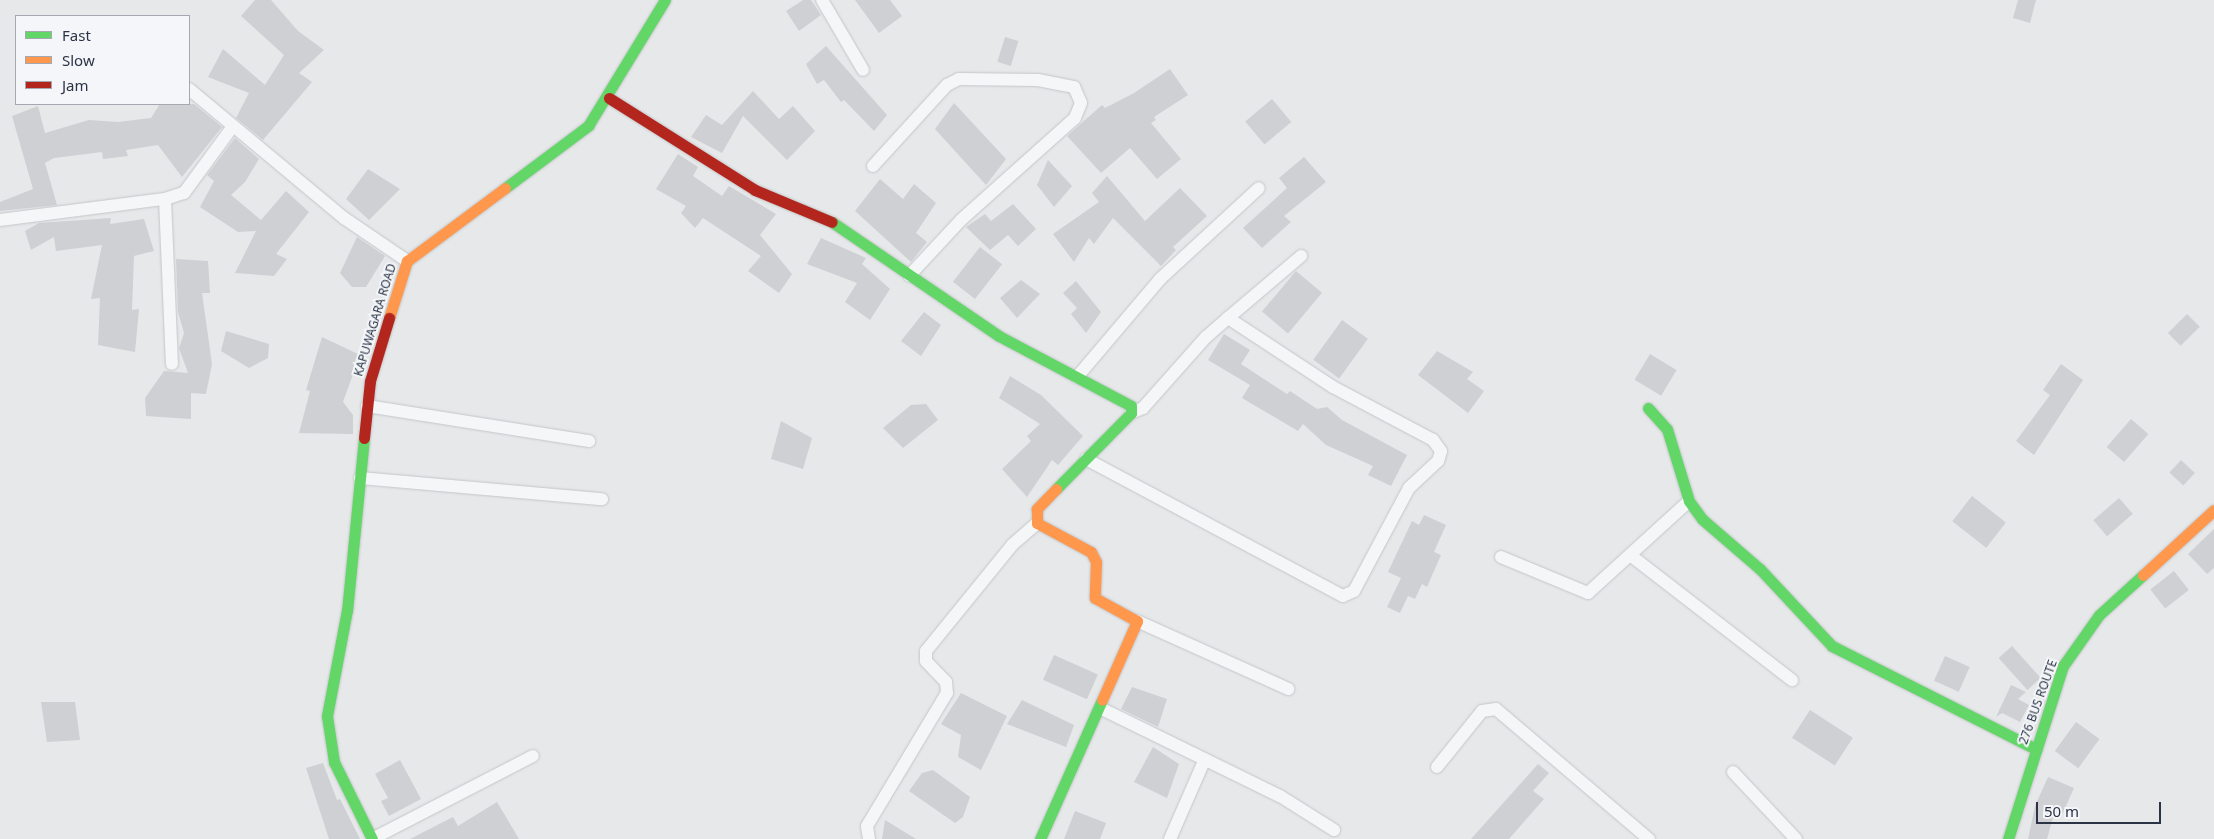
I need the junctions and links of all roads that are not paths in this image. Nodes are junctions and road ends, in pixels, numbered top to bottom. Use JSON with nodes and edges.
{"nodes":[{"id":1,"x":666,"y":0,"type":"edge"},
{"id":2,"x":822,"y":0,"type":"edge"},
{"id":3,"x":863,"y":70,"type":"dead end"},
{"id":4,"x":190,"y":90,"type":"edge"},
{"id":5,"x":609,"y":98,"type":"junction"},
{"id":6,"x":233,"y":126,"type":"junction"},
{"id":7,"x":873,"y":166,"type":"dead end"},
{"id":8,"x":1259,"y":188,"type":"dead end"},
{"id":9,"x":165,"y":199,"type":"junction"},
{"id":10,"x":0,"y":220,"type":"edge"},
{"id":11,"x":1301,"y":256,"type":"dead end"},
{"id":12,"x":407,"y":262,"type":"junction"},
{"id":13,"x":909,"y":276,"type":"junction"},
{"id":14,"x":1228,"y":318,"type":"junction"},
{"id":15,"x":172,"y":364,"type":"dead end"},
{"id":16,"x":1077,"y":377,"type":"junction"},
{"id":17,"x":367,"y":406,"type":"junction"},
{"id":18,"x":1648,"y":408,"type":"dead end"},
{"id":19,"x":1131,"y":413,"type":"junction"},
{"id":20,"x":589,"y":441,"type":"dead end"},
{"id":21,"x":1086,"y":459,"type":"junction"},
{"id":22,"x":360,"y":478,"type":"junction"},
{"id":23,"x":602,"y":499,"type":"dead end"},
{"id":24,"x":1689,"y":501,"type":"junction"},
{"id":25,"x":2214,"y":510,"type":"edge"},
{"id":26,"x":1037,"y":523,"type":"junction"},
{"id":27,"x":1502,"y":556,"type":"dead end"},
{"id":28,"x":1630,"y":556,"type":"junction"},
{"id":29,"x":1137,"y":621,"type":"junction"},
{"id":30,"x":1792,"y":680,"type":"dead end"},
{"id":31,"x":1288,"y":689,"type":"dead end"},
{"id":32,"x":1100,"y":708,"type":"junction"},
{"id":33,"x":2036,"y":749,"type":"junction"},
{"id":34,"x":533,"y":756,"type":"dead end"},
{"id":35,"x":1204,"y":759,"type":"junction"},
{"id":36,"x":1438,"y":767,"type":"dead end"},
{"id":37,"x":1733,"y":772,"type":"dead end"},
{"id":38,"x":1334,"y":830,"type":"dead end"},
{"id":39,"x":372,"y":839,"type":"edge"},
{"id":40,"x":870,"y":839,"type":"edge"},
{"id":41,"x":1040,"y":839,"type":"edge"},
{"id":42,"x":1170,"y":839,"type":"edge"},
{"id":43,"x":1649,"y":839,"type":"edge"},
{"id":44,"x":1796,"y":839,"type":"edge"},
{"id":45,"x":2008,"y":839,"type":"edge"}],
"edges":[{"from":1,"to":5,"type":"street","name":"KAPUWAGARA ROAD"},
{"from":2,"to":3,"type":"street"},
{"from":4,"to":6,"type":"street"},
{"from":5,"to":12,"type":"street","name":"KAPUWAGARA ROAD"},
{"from":5,"to":13,"type":"street"},
{"from":6,"to":9,"type":"street"},
{"from":6,"to":12,"type":"street"},
{"from":7,"to":13,"type":"street"},
{"from":8,"to":16,"type":"street"},
{"from":9,"to":10,"type":"street"},
{"from":9,"to":15,"type":"street"},
{"from":11,"to":14,"type":"street"},
{"from":12,"to":17,"type":"street","name":"KAPUWAGARA ROAD"},
{"from":13,"to":16,"type":"street"},
{"from":14,"to":19,"type":"street"},
{"from":14,"to":21,"type":"street"},
{"from":16,"to":19,"type":"street"},
{"from":17,"to":20,"type":"street"},
{"from":17,"to":22,"type":"street","name":"KAPUWAGARA ROAD"},
{"from":18,"to":24,"type":"street"},
{"from":19,"to":21,"type":"street"},
{"from":21,"to":26,"type":"street"},
{"from":22,"to":23,"type":"street"},
{"from":22,"to":39,"type":"street","name":"KAPUWAGARA ROAD"},
{"from":24,"to":28,"type":"street"},
{"from":24,"to":33,"type":"street"},
{"from":25,"to":33,"type":"street","name":"276 BUS ROUTE"},
{"from":26,"to":29,"type":"street"},
{"from":26,"to":40,"type":"street"},
{"from":27,"to":28,"type":"street"},
{"from":28,"to":30,"type":"street"},
{"from":29,"to":31,"type":"street"},
{"from":29,"to":32,"type":"street"},
{"from":32,"to":35,"type":"street"},
{"from":32,"to":41,"type":"street"},
{"from":33,"to":45,"type":"street","name":"276 BUS ROUTE"},
{"from":34,"to":39,"type":"street"},
{"from":35,"to":38,"type":"street"},
{"from":35,"to":42,"type":"street"},
{"from":36,"to":43,"type":"street"},
{"from":37,"to":44,"type":"street"}]}
